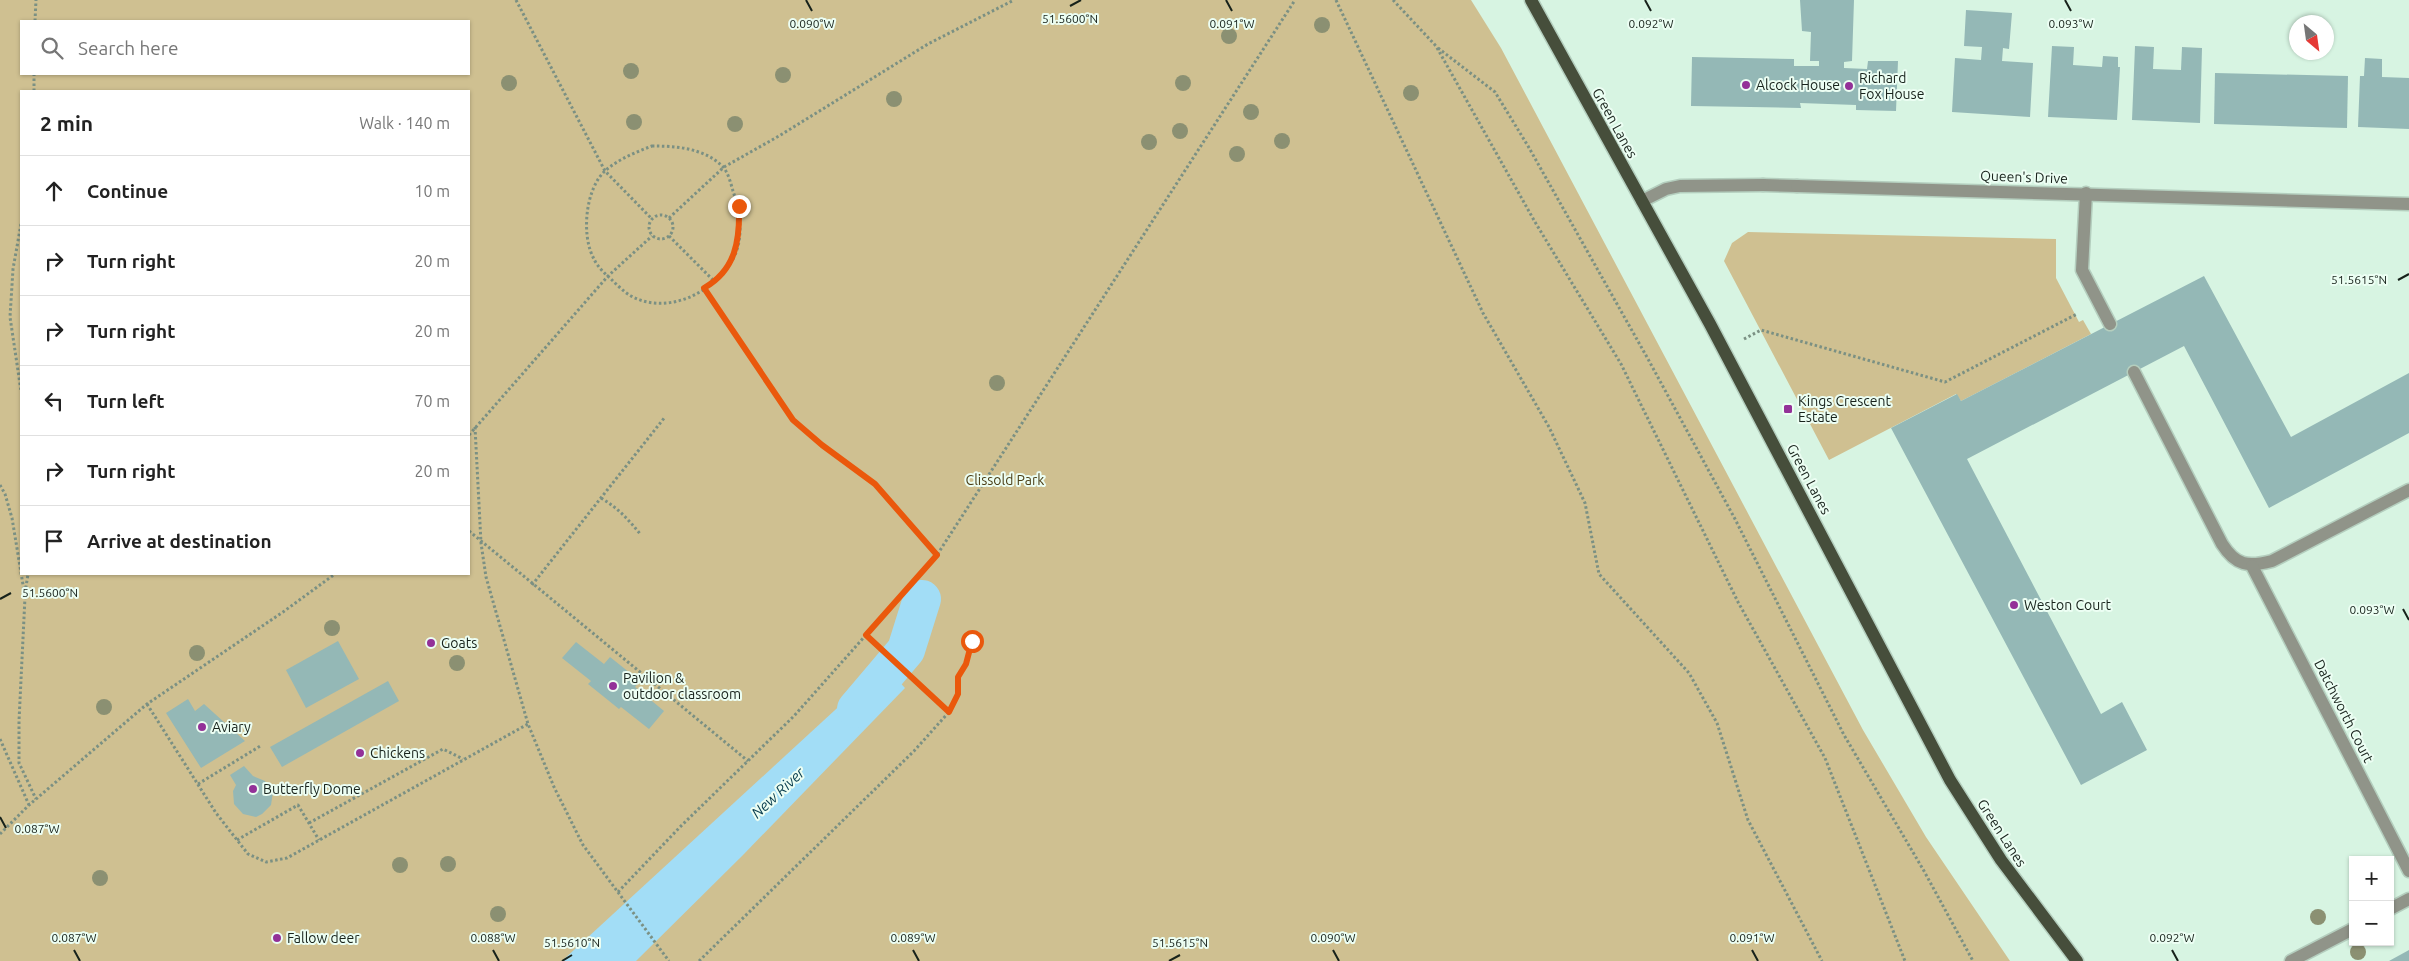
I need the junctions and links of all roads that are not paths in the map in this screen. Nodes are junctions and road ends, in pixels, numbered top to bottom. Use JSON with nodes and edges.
{"nodes":[{"id":1,"x":1531,"y":0,"type":"edge"},
{"id":2,"x":2086,"y":194,"type":"junction"},
{"id":3,"x":1642,"y":201,"type":"junction"},
{"id":4,"x":2409,"y":204,"type":"edge"},
{"id":5,"x":2110,"y":324,"type":"dead end"},
{"id":6,"x":2134,"y":372,"type":"dead end"},
{"id":7,"x":2409,"y":490,"type":"edge"},
{"id":8,"x":2252,"y":566,"type":"junction"},
{"id":9,"x":2409,"y":871,"type":"edge"},
{"id":10,"x":2409,"y":899,"type":"edge"},
{"id":11,"x":2394,"y":907,"type":"edge"},
{"id":12,"x":2349,"y":931,"type":"edge"},
{"id":13,"x":2077,"y":961,"type":"edge"},
{"id":14,"x":2291,"y":961,"type":"edge"}],
"edges":[{"from":1,"to":3,"type":"main road","name":"Green Lanes"},
{"from":2,"to":3,"type":"street","name":"Queen's Drive"},
{"from":2,"to":4,"type":"street","name":"Queen's Drive"},
{"from":2,"to":5,"type":"street"},
{"from":3,"to":13,"type":"main road","name":"Green Lanes"},
{"from":6,"to":8,"type":"street"},
{"from":7,"to":8,"type":"street"},
{"from":8,"to":9,"type":"street","name":"Datchworth Court"},
{"from":10,"to":11,"type":"street"},
{"from":12,"to":14,"type":"street"}]}
